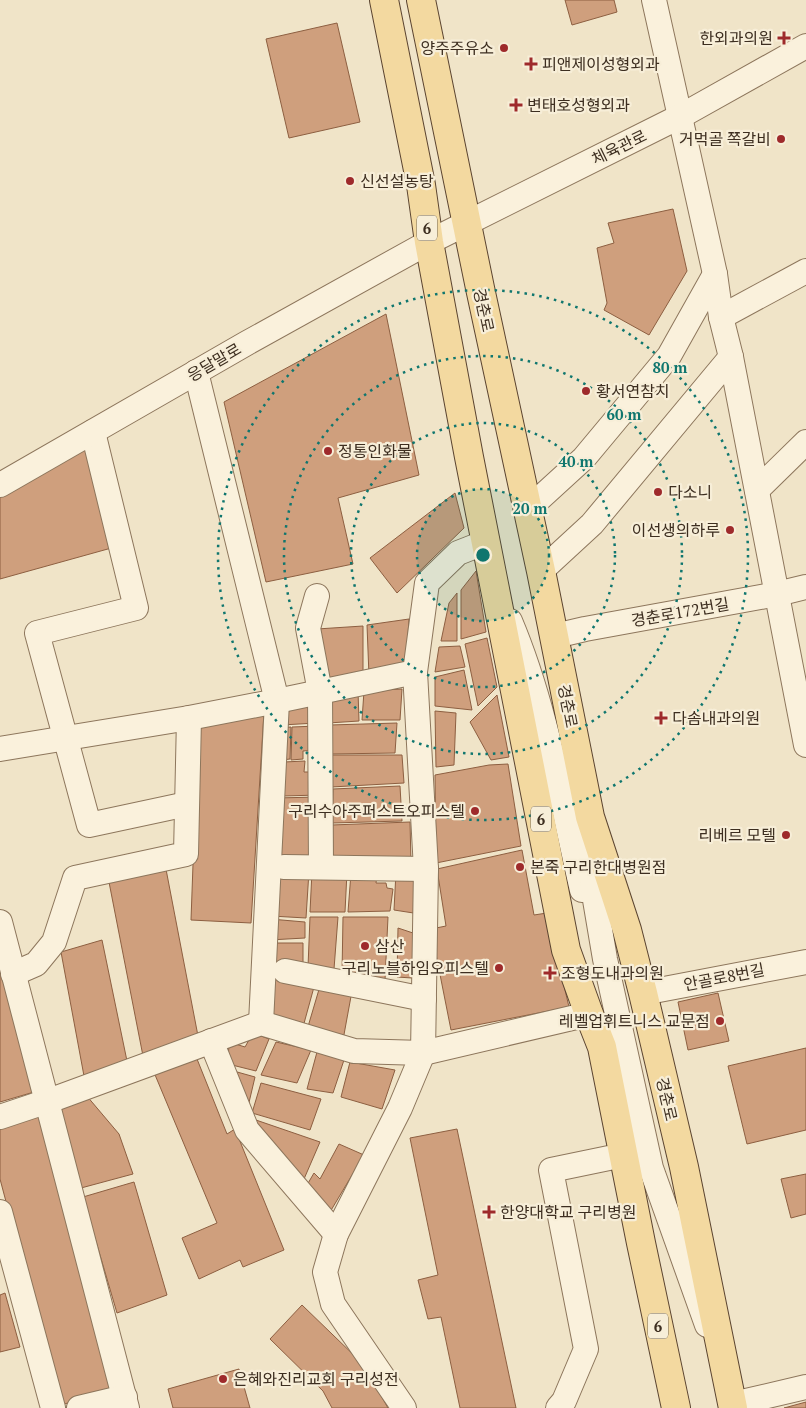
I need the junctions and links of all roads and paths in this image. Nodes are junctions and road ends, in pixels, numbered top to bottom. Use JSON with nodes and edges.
{"nodes":[{"id":1,"x":384,"y":0,"type":"edge"},
{"id":2,"x":421,"y":0,"type":"edge"},
{"id":3,"x":654,"y":0,"type":"edge"},
{"id":4,"x":806,"y":46,"type":"edge"},
{"id":5,"x":681,"y":116,"type":"junction"},
{"id":6,"x":466,"y":223,"type":"junction"},
{"id":7,"x":429,"y":242,"type":"junction"},
{"id":8,"x":803,"y":270,"type":"edge"},
{"id":9,"x":715,"y":274,"type":"junction"},
{"id":10,"x":721,"y":317,"type":"junction"},
{"id":11,"x":731,"y":357,"type":"junction"},
{"id":12,"x":196,"y":372,"type":"junction"},
{"id":13,"x":93,"y":432,"type":"junction"},
{"id":14,"x":806,"y":442,"type":"edge"},
{"id":15,"x":0,"y":485,"type":"edge"},
{"id":16,"x":757,"y":490,"type":"junction"},
{"id":17,"x":528,"y":510,"type":"junction"},
{"id":18,"x":486,"y":542,"type":"junction"},
{"id":19,"x":541,"y":571,"type":"junction"},
{"id":20,"x":496,"y":587,"type":"junction"},
{"id":21,"x":806,"y":587,"type":"edge"},
{"id":22,"x":777,"y":594,"type":"junction"},
{"id":23,"x":317,"y":596,"type":"dead end"},
{"id":24,"x":554,"y":636,"type":"junction"},
{"id":25,"x":415,"y":672,"type":"junction"},
{"id":26,"x":800,"y":679,"type":"edge"},
{"id":27,"x":320,"y":692,"type":"junction"},
{"id":28,"x":277,"y":701,"type":"junction"},
{"id":29,"x":189,"y":718,"type":"junction"},
{"id":30,"x":65,"y":738,"type":"junction"},
{"id":31,"x":806,"y":745,"type":"edge"},
{"id":32,"x":0,"y":749,"type":"edge"},
{"id":33,"x":187,"y":804,"type":"junction"},
{"id":34,"x":590,"y":817,"type":"junction"},
{"id":35,"x":284,"y":867,"type":"dead end"},
{"id":36,"x":321,"y":867,"type":"junction"},
{"id":37,"x":426,"y":869,"type":"junction"},
{"id":38,"x":0,"y":922,"type":"edge"},
{"id":39,"x":806,"y":962,"type":"edge"},
{"id":40,"x":285,"y":972,"type":"dead end"},
{"id":41,"x":13,"y":974,"type":"junction"},
{"id":42,"x":643,"y":993,"type":"junction"},
{"id":43,"x":424,"y":1000,"type":"junction"},
{"id":44,"x":589,"y":1014,"type":"junction"},
{"id":45,"x":261,"y":1023,"type":"junction"},
{"id":46,"x":211,"y":1042,"type":"junction"},
{"id":47,"x":602,"y":1046,"type":"junction"},
{"id":48,"x":423,"y":1053,"type":"junction"},
{"id":49,"x":47,"y":1102,"type":"junction"},
{"id":50,"x":0,"y":1116,"type":"edge"},
{"id":51,"x":609,"y":1158,"type":"dead end"},
{"id":52,"x":0,"y":1212,"type":"edge"},
{"id":53,"x":336,"y":1234,"type":"junction"},
{"id":54,"x":806,"y":1387,"type":"edge"},
{"id":55,"x":731,"y":1399,"type":"edge"},
{"id":56,"x":126,"y":1402,"type":"edge"},
{"id":57,"x":52,"y":1408,"type":"edge"},
{"id":58,"x":79,"y":1408,"type":"edge"},
{"id":59,"x":404,"y":1408,"type":"edge"},
{"id":60,"x":558,"y":1408,"type":"edge"},
{"id":61,"x":676,"y":1408,"type":"edge"}],
"edges":[{"from":1,"to":7,"type":"main road","number":"6"},
{"from":2,"to":6,"type":"main road","name":"경춘로"},
{"from":3,"to":5,"type":"street"},
{"from":4,"to":5,"type":"street","name":"체육관로"},
{"from":5,"to":6,"type":"street","name":"체육관로"},
{"from":5,"to":9,"type":"street"},
{"from":6,"to":7,"type":"street","name":"체육관로"},
{"from":6,"to":17,"type":"main road","name":"경춘로"},
{"from":7,"to":12,"type":"street","name":"응달말로"},
{"from":7,"to":18,"type":"main road","number":"6"},
{"from":8,"to":10,"type":"street"},
{"from":9,"to":10,"type":"street"},
{"from":9,"to":17,"type":"street"},
{"from":10,"to":11,"type":"street"},
{"from":11,"to":16,"type":"street"},
{"from":11,"to":19,"type":"street"},
{"from":12,"to":13,"type":"street","name":"응달말로"},
{"from":12,"to":28,"type":"street"},
{"from":13,"to":15,"type":"street","name":"응달말로"},
{"from":13,"to":30,"type":"street"},
{"from":14,"to":16,"type":"street"},
{"from":16,"to":22,"type":"street"},
{"from":17,"to":19,"type":"main road","name":"경춘로"},
{"from":18,"to":20,"type":"main road","number":"6"},
{"from":18,"to":25,"type":"street"},
{"from":19,"to":24,"type":"main road","name":"경춘로"},
{"from":20,"to":44,"type":"main road","number":"6"},
{"from":20,"to":47,"type":"street"},
{"from":21,"to":22,"type":"street","name":"경춘로172번길"},
{"from":22,"to":24,"type":"street","name":"경춘로172번길"},
{"from":22,"to":26,"type":"street"},
{"from":23,"to":27,"type":"street"},
{"from":24,"to":34,"type":"main road","name":"경춘로"},
{"from":25,"to":27,"type":"street"},
{"from":25,"to":37,"type":"street"},
{"from":26,"to":31,"type":"street"},
{"from":27,"to":28,"type":"street"},
{"from":27,"to":36,"type":"street"},
{"from":28,"to":29,"type":"street"},
{"from":28,"to":45,"type":"street"},
{"from":29,"to":30,"type":"street"},
{"from":29,"to":33,"type":"street"},
{"from":30,"to":32,"type":"street"},
{"from":30,"to":33,"type":"street"},
{"from":33,"to":41,"type":"street"},
{"from":34,"to":42,"type":"main road","name":"경춘로"},
{"from":34,"to":55,"type":"street"},
{"from":35,"to":36,"type":"street"},
{"from":36,"to":37,"type":"street"},
{"from":37,"to":43,"type":"street"},
{"from":38,"to":41,"type":"street"},
{"from":39,"to":42,"type":"street","name":"안골로8번길"},
{"from":40,"to":43,"type":"street"},
{"from":41,"to":49,"type":"street"},
{"from":42,"to":55,"type":"main road","name":"경춘로"},
{"from":43,"to":48,"type":"street"},
{"from":44,"to":47,"type":"main road","number":"6"},
{"from":44,"to":48,"type":"street"},
{"from":45,"to":46,"type":"street"},
{"from":45,"to":48,"type":"street"},
{"from":46,"to":49,"type":"street"},
{"from":46,"to":53,"type":"street"},
{"from":47,"to":61,"type":"main road","number":"6"},
{"from":48,"to":53,"type":"street"},
{"from":49,"to":50,"type":"street"},
{"from":49,"to":56,"type":"street"},
{"from":51,"to":60,"type":"street"},
{"from":52,"to":57,"type":"street"},
{"from":53,"to":59,"type":"street"},
{"from":54,"to":55,"type":"street"},
{"from":56,"to":58,"type":"street"}]}
